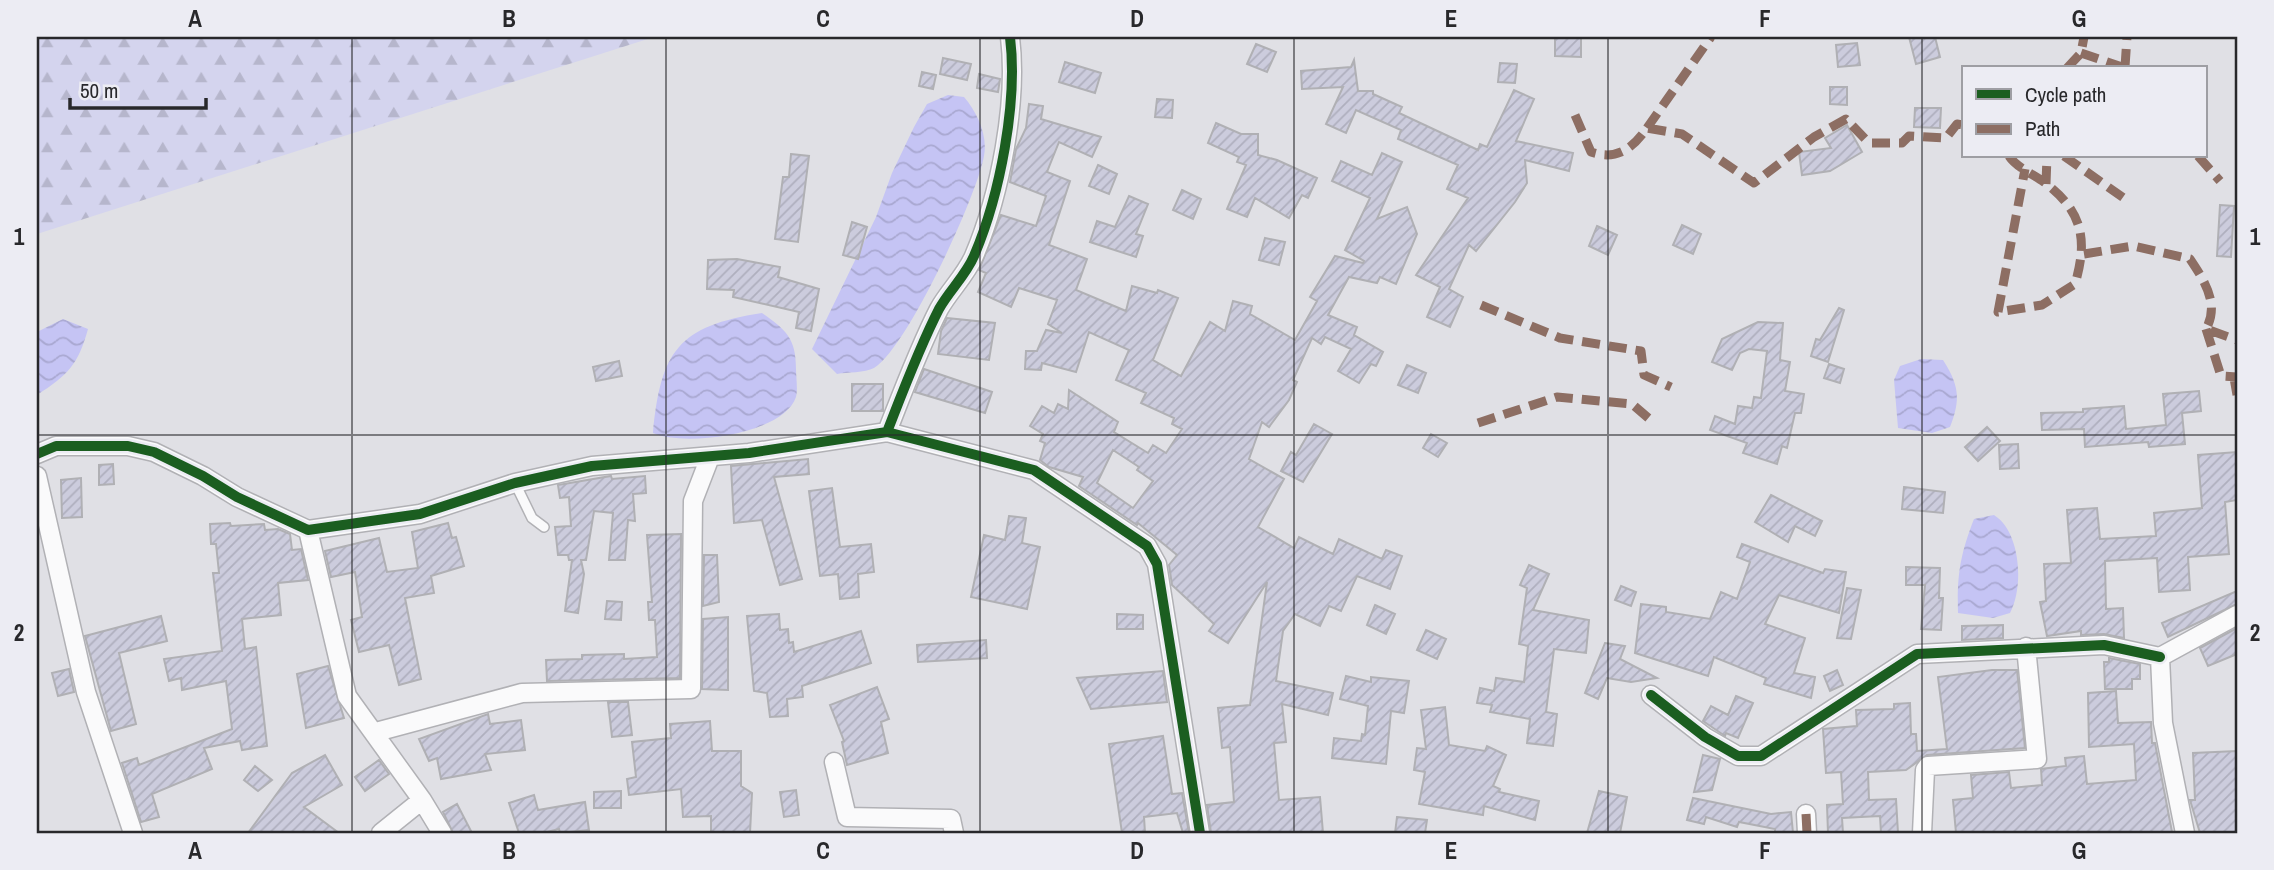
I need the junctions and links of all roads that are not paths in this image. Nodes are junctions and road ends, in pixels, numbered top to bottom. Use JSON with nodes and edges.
{"nodes":[{"id":1,"x":1010,"y":37,"type":"edge"},
{"id":2,"x":887,"y":432,"type":"junction"},
{"id":3,"x":37,"y":454,"type":"edge"},
{"id":4,"x":710,"y":457,"type":"junction"},
{"id":5,"x":37,"y":476,"type":"edge"},
{"id":6,"x":515,"y":482,"type":"junction"},
{"id":7,"x":544,"y":527,"type":"dead end"},
{"id":8,"x":308,"y":530,"type":"junction"},
{"id":9,"x":2237,"y":615,"type":"edge"},
{"id":10,"x":2026,"y":647,"type":"junction"},
{"id":11,"x":2160,"y":657,"type":"junction"},
{"id":12,"x":1651,"y":695,"type":"dead end"},
{"id":13,"x":376,"y":732,"type":"junction"},
{"id":14,"x":834,"y":762,"type":"dead end"},
{"id":15,"x":422,"y":800,"type":"junction"},
{"id":16,"x":1806,"y":814,"type":"dead end"},
{"id":17,"x":847,"y":825,"type":"edge"},
{"id":18,"x":133,"y":833,"type":"edge"},
{"id":19,"x":381,"y":833,"type":"edge"},
{"id":20,"x":442,"y":833,"type":"edge"},
{"id":21,"x":954,"y":833,"type":"edge"},
{"id":22,"x":1199,"y":833,"type":"edge"},
{"id":23,"x":1807,"y":833,"type":"edge"},
{"id":24,"x":1922,"y":833,"type":"edge"},
{"id":25,"x":2185,"y":833,"type":"edge"}],
"edges":[{"from":1,"to":2,"type":"street"},
{"from":2,"to":4,"type":"street"},
{"from":2,"to":22,"type":"street"},
{"from":3,"to":8,"type":"street"},
{"from":4,"to":6,"type":"street"},
{"from":4,"to":13,"type":"street"},
{"from":5,"to":18,"type":"street"},
{"from":6,"to":7,"type":"lane"},
{"from":6,"to":8,"type":"street"},
{"from":8,"to":13,"type":"street"},
{"from":9,"to":11,"type":"street"},
{"from":10,"to":11,"type":"street"},
{"from":10,"to":12,"type":"street"},
{"from":10,"to":24,"type":"street"},
{"from":11,"to":25,"type":"street"},
{"from":13,"to":15,"type":"street"},
{"from":14,"to":17,"type":"street"},
{"from":15,"to":19,"type":"street"},
{"from":15,"to":20,"type":"street"},
{"from":16,"to":23,"type":"street"},
{"from":17,"to":21,"type":"street"}]}
